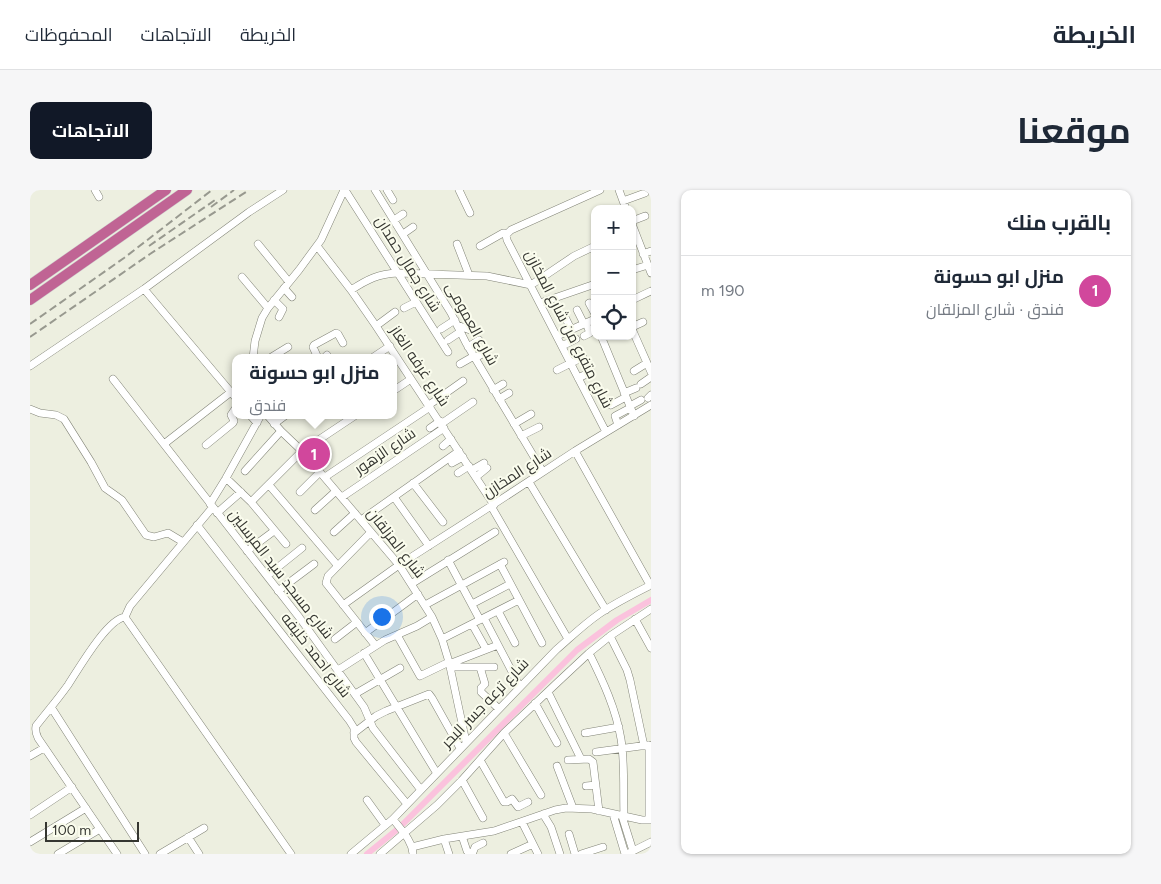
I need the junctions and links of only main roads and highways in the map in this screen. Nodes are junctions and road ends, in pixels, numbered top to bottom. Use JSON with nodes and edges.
{"nodes":[{"id":1,"x":166,"y":190,"type":"edge"},
{"id":2,"x":187,"y":190,"type":"edge"},
{"id":3,"x":30,"y":285,"type":"edge"},
{"id":4,"x":30,"y":300,"type":"edge"}],
"edges":[{"from":1,"to":3,"type":"highway"},
{"from":2,"to":4,"type":"highway"}]}
